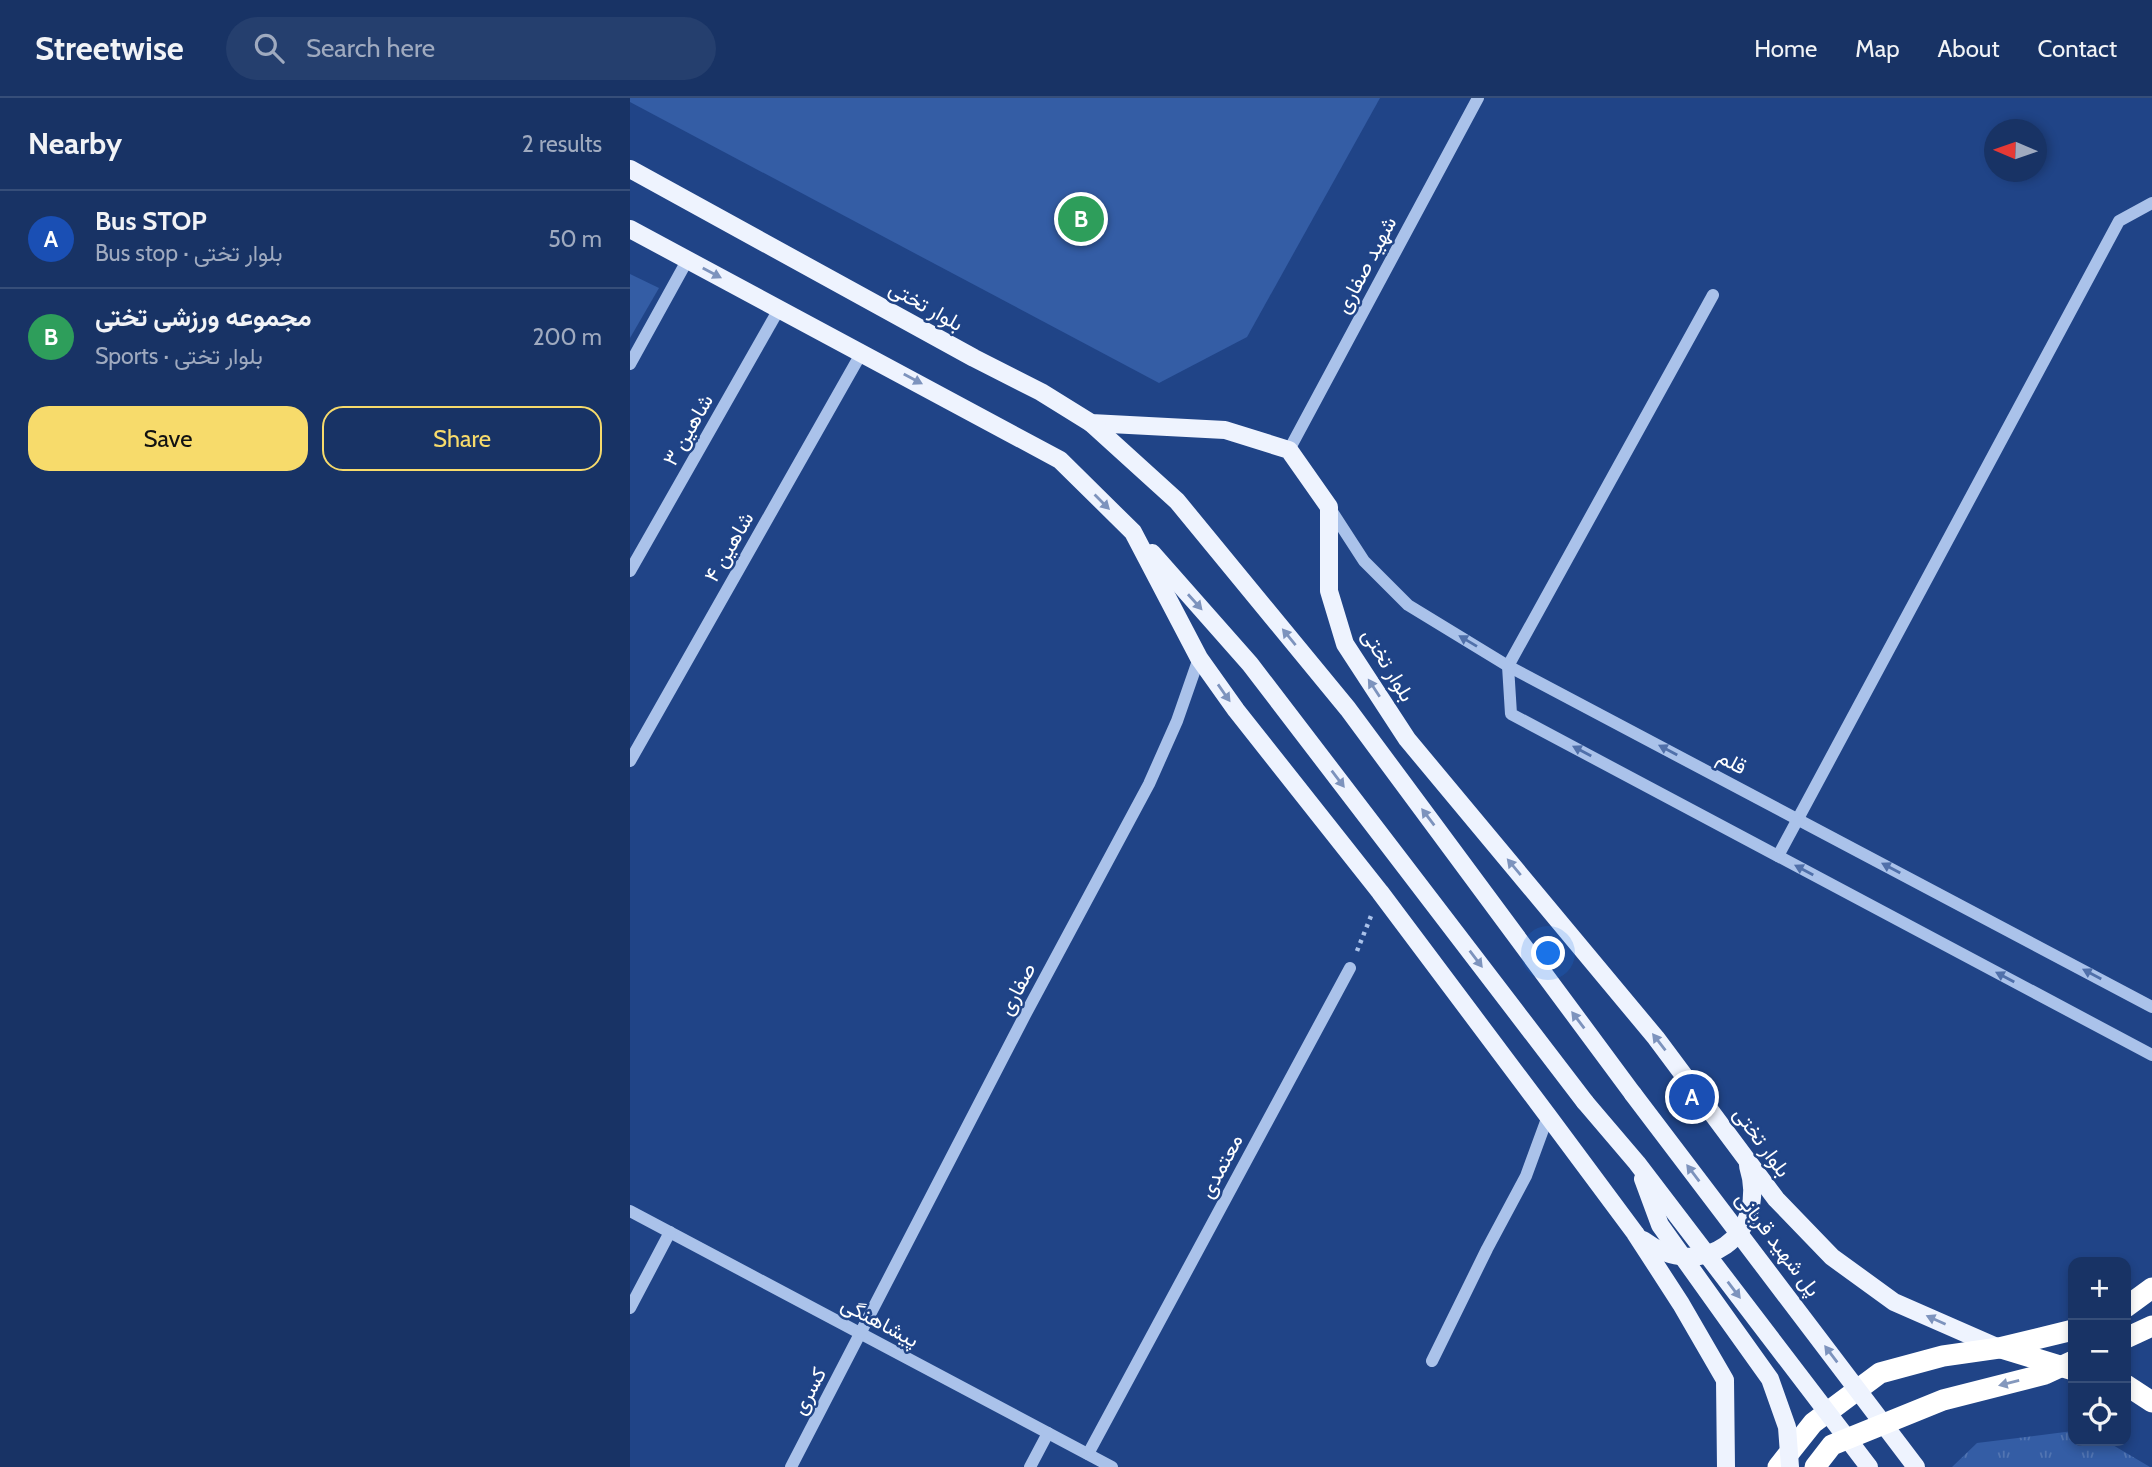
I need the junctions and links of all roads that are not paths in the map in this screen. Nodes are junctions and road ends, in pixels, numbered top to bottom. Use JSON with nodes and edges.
{"nodes":[{"id":1,"x":1478,"y":98,"type":"edge"},
{"id":2,"x":630,"y":169,"type":"edge"},
{"id":3,"x":2152,"y":203,"type":"edge"},
{"id":4,"x":630,"y":229,"type":"edge"},
{"id":5,"x":688,"y":259,"type":"junction"},
{"id":6,"x":1713,"y":295,"type":"dead end"},
{"id":7,"x":779,"y":309,"type":"junction"},
{"id":8,"x":862,"y":352,"type":"junction"},
{"id":9,"x":630,"y":364,"type":"edge"},
{"id":10,"x":1091,"y":423,"type":"junction"},
{"id":11,"x":1289,"y":450,"type":"junction"},
{"id":12,"x":1329,"y":507,"type":"junction"},
{"id":13,"x":1133,"y":532,"type":"junction"},
{"id":14,"x":630,"y":571,"type":"edge"},
{"id":15,"x":1199,"y":658,"type":"junction"},
{"id":16,"x":1508,"y":666,"type":"junction"},
{"id":17,"x":630,"y":761,"type":"edge"},
{"id":18,"x":1797,"y":818,"type":"junction"},
{"id":19,"x":1778,"y":856,"type":"junction"},
{"id":20,"x":1350,"y":968,"type":"road end"},
{"id":21,"x":2152,"y":1007,"type":"edge"},
{"id":22,"x":2152,"y":1055,"type":"edge"},
{"id":23,"x":1548,"y":1116,"type":"junction"},
{"id":24,"x":1740,"y":1150,"type":"junction"},
{"id":25,"x":1637,"y":1163,"type":"junction"},
{"id":26,"x":630,"y":1211,"type":"edge"},
{"id":27,"x":670,"y":1232,"type":"junction"},
{"id":28,"x":1635,"y":1233,"type":"junction"},
{"id":29,"x":2152,"y":1288,"type":"edge"},
{"id":30,"x":2131,"y":1303,"type":"edge"},
{"id":31,"x":630,"y":1308,"type":"edge"},
{"id":32,"x":2152,"y":1326,"type":"edge"},
{"id":33,"x":2068,"y":1330,"type":"edge"},
{"id":34,"x":861,"y":1333,"type":"junction"},
{"id":35,"x":2131,"y":1336,"type":"edge"},
{"id":36,"x":1998,"y":1348,"type":"junction"},
{"id":37,"x":1432,"y":1361,"type":"dead end"},
{"id":38,"x":2068,"y":1363,"type":"edge"},
{"id":39,"x":2068,"y":1369,"type":"edge"},
{"id":40,"x":2131,"y":1388,"type":"edge"},
{"id":41,"x":2152,"y":1402,"type":"edge"},
{"id":42,"x":1048,"y":1433,"type":"junction"},
{"id":43,"x":1088,"y":1454,"type":"junction"},
{"id":44,"x":790,"y":1467,"type":"edge"},
{"id":45,"x":1030,"y":1467,"type":"edge"},
{"id":46,"x":1112,"y":1467,"type":"edge"},
{"id":47,"x":1726,"y":1467,"type":"edge"},
{"id":48,"x":1778,"y":1467,"type":"edge"},
{"id":49,"x":1790,"y":1467,"type":"edge"},
{"id":50,"x":1815,"y":1467,"type":"edge"},
{"id":51,"x":1869,"y":1467,"type":"edge"},
{"id":52,"x":1916,"y":1467,"type":"edge"}],
"edges":[{"from":1,"to":11,"type":"street","name":"شهید صفاری"},
{"from":2,"to":10,"type":"main road","name":"بلوار تختی"},
{"from":3,"to":18,"type":"street"},
{"from":4,"to":5,"type":"main road"},
{"from":5,"to":7,"type":"main road","one_way":true},
{"from":5,"to":9,"type":"street"},
{"from":6,"to":16,"type":"street"},
{"from":7,"to":8,"type":"main road"},
{"from":7,"to":14,"type":"street","name":"شاهین ۳"},
{"from":8,"to":13,"type":"main road","one_way":true},
{"from":8,"to":17,"type":"street","name":"شاهین ۴"},
{"from":10,"to":11,"type":"main road","name":"بلوار تختی"},
{"from":52,"to":10,"type":"main road","name":"پل شهید قربانی","one_way":true,"bridge":true},
{"from":11,"to":12,"type":"main road"},
{"from":16,"to":12,"type":"street","name":"قلم","one_way":true},
{"from":24,"to":12,"type":"main road","name":"بلوار تختی","one_way":true},
{"from":13,"to":15,"type":"main road"},
{"from":13,"to":25,"type":"main road","one_way":true,"bridge":true},
{"from":15,"to":23,"type":"main road","one_way":true},
{"from":15,"to":34,"type":"street","name":"صفاری"},
{"from":18,"to":16,"type":"street","name":"قلم","one_way":true},
{"from":19,"to":16,"type":"street","one_way":true},
{"from":18,"to":19,"type":"street"},
{"from":21,"to":18,"type":"street","name":"قلم","one_way":true},
{"from":22,"to":19,"type":"street","one_way":true},
{"from":20,"to":43,"type":"street","name":"معتمدی"},
{"from":23,"to":28,"type":"main road"},
{"from":23,"to":37,"type":"street"},
{"from":24,"to":28,"type":"main road"},
{"from":36,"to":24,"type":"main road","name":"بلوار تختی","one_way":true},
{"from":25,"to":49,"type":"main road","bridge":true},
{"from":25,"to":51,"type":"main road","one_way":true,"bridge":true},
{"from":26,"to":27,"type":"street","name":"پیشاهنگی"},
{"from":27,"to":31,"type":"street"},
{"from":27,"to":34,"type":"street","name":"پیشاهنگی"},
{"from":28,"to":47,"type":"main road"},
{"from":29,"to":30,"type":"highway"},
{"from":32,"to":35,"type":"highway"},
{"from":33,"to":36,"type":"highway"},
{"from":34,"to":42,"type":"street","name":"پیشاهنگی"},
{"from":34,"to":44,"type":"street","name":"کسری"},
{"from":36,"to":39,"type":"highway"},
{"from":36,"to":48,"type":"highway"},
{"from":38,"to":50,"type":"highway","one_way":true,"bridge":true},
{"from":40,"to":41,"type":"highway"},
{"from":42,"to":43,"type":"street","name":"پیشاهنگی"},
{"from":42,"to":45,"type":"street"},
{"from":43,"to":46,"type":"street","name":"پیشاهنگی"}]}
